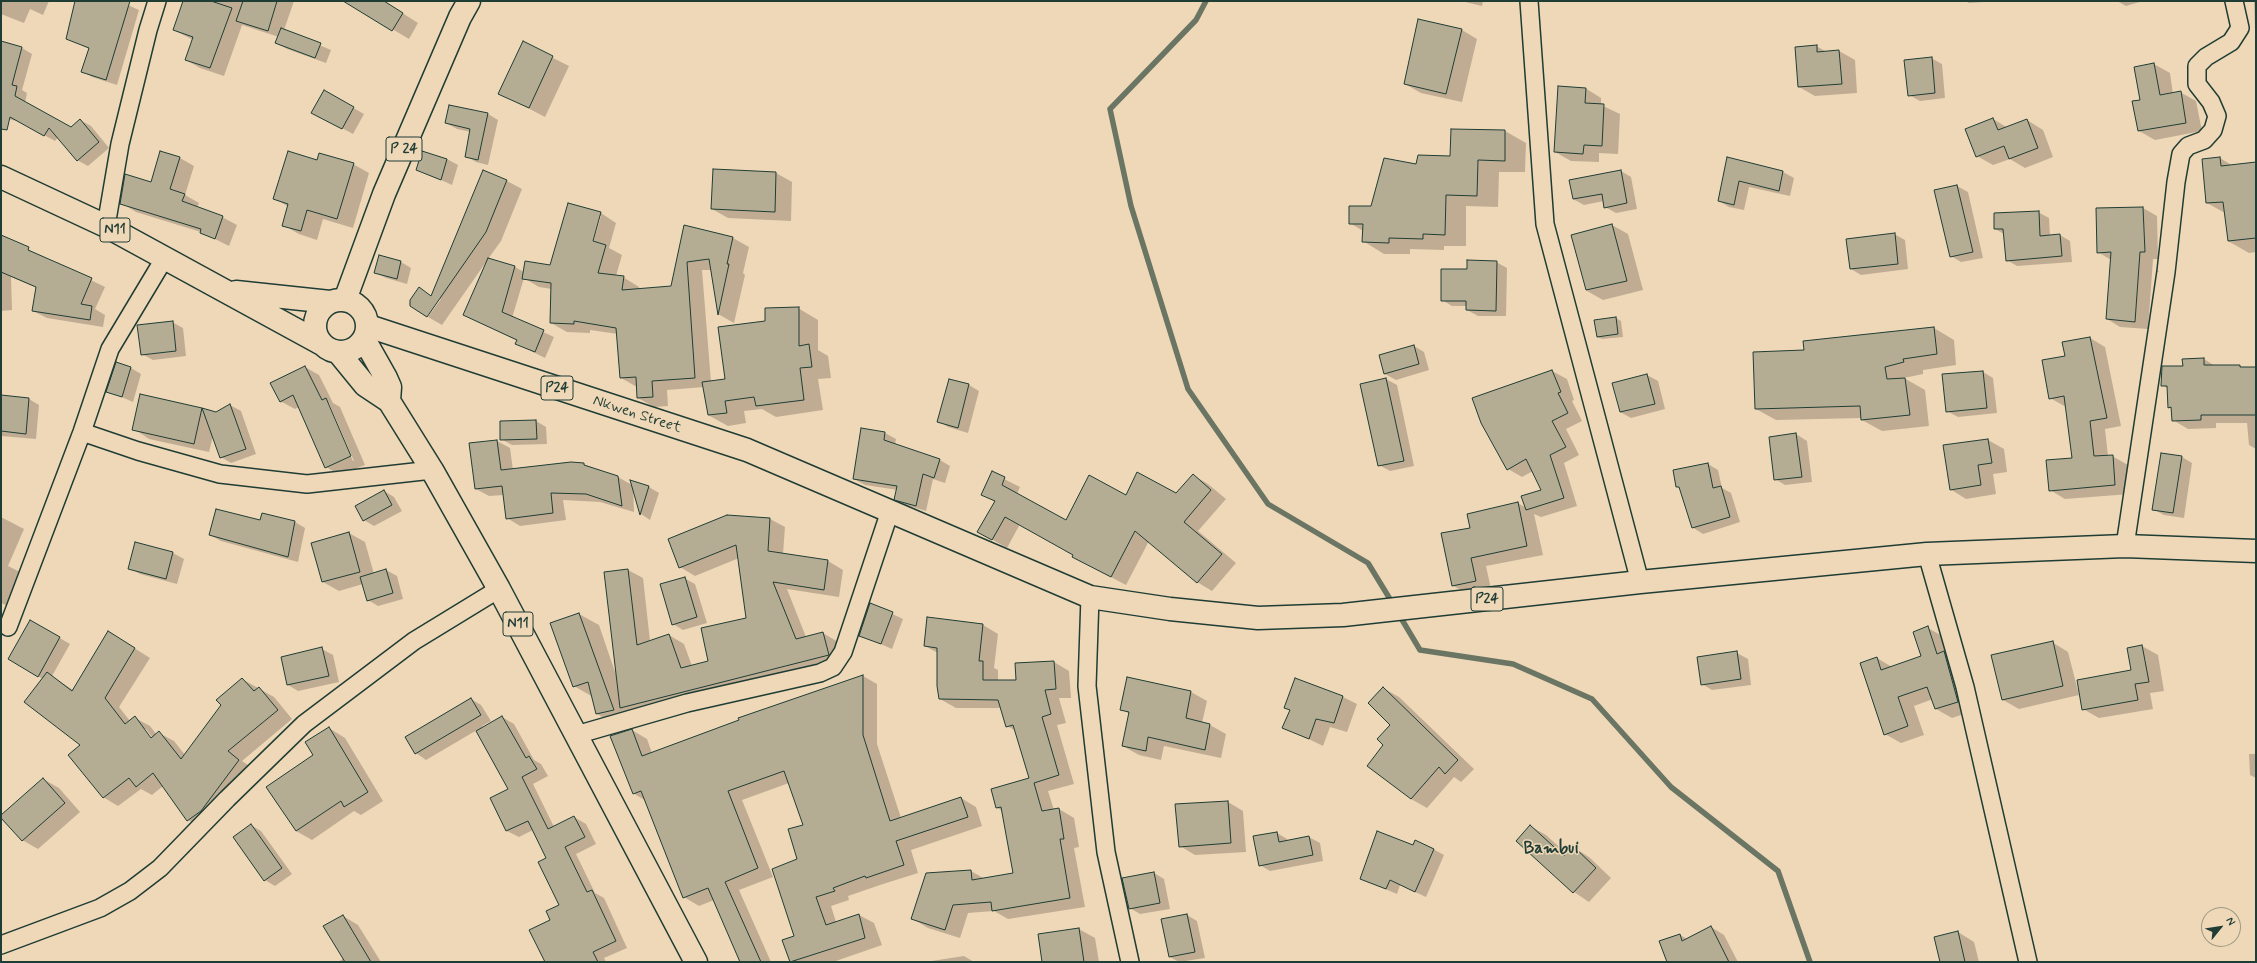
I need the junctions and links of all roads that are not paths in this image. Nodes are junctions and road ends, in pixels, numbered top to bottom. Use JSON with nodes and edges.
{"nodes":[{"id":1,"x":157,"y":1,"type":"edge"},
{"id":2,"x":469,"y":1,"type":"edge"},
{"id":3,"x":1529,"y":1,"type":"edge"},
{"id":4,"x":2234,"y":1,"type":"edge"},
{"id":5,"x":1,"y":177,"type":"edge"},
{"id":6,"x":106,"y":226,"type":"junction"},
{"id":7,"x":164,"y":259,"type":"junction"},
{"id":8,"x":225,"y":291,"type":"junction"},
{"id":9,"x":338,"y":301,"type":"junction"},
{"id":10,"x":366,"y":333,"type":"junction"},
{"id":11,"x":330,"y":348,"type":"junction"},
{"id":12,"x":389,"y":401,"type":"junction"},
{"id":13,"x":82,"y":432,"type":"junction"},
{"id":14,"x":432,"y":470,"type":"junction"},
{"id":15,"x":890,"y":511,"type":"junction"},
{"id":16,"x":2125,"y":546,"type":"junction"},
{"id":17,"x":2256,"y":552,"type":"edge"},
{"id":18,"x":1927,"y":554,"type":"junction"},
{"id":19,"x":1640,"y":582,"type":"junction"},
{"id":20,"x":499,"y":589,"type":"junction"},
{"id":21,"x":1090,"y":597,"type":"junction"},
{"id":22,"x":8,"y":627,"type":"dead end"},
{"id":23,"x":576,"y":735,"type":"junction"},
{"id":24,"x":1,"y":945,"type":"edge"},
{"id":25,"x":696,"y":962,"type":"edge"},
{"id":26,"x":1130,"y":962,"type":"edge"},
{"id":27,"x":2028,"y":962,"type":"edge"}],
"edges":[{"from":1,"to":6,"type":"street"},
{"from":2,"to":9,"type":"main road","number":"P 24"},
{"from":3,"to":19,"type":"street"},
{"from":4,"to":16,"type":"street"},
{"from":5,"to":6,"type":"main road","number":"N11"},
{"from":6,"to":7,"type":"main road","number":"N11"},
{"from":7,"to":8,"type":"main road","number":"N11"},
{"from":7,"to":13,"type":"street"},
{"from":8,"to":9,"type":"main road","number":"N11"},
{"from":8,"to":11,"type":"main road"},
{"from":9,"to":10,"type":"main road"},
{"from":9,"to":11,"type":"main road"},
{"from":10,"to":11,"type":"main road"},
{"from":10,"to":12,"type":"main road","number":"N11"},
{"from":10,"to":15,"type":"main road","name":"Nkwen Street","number":"P24"},
{"from":11,"to":12,"type":"main road","number":"N11"},
{"from":12,"to":14,"type":"main road","number":"N11"},
{"from":13,"to":14,"type":"street"},
{"from":13,"to":22,"type":"street"},
{"from":14,"to":20,"type":"main road","number":"N11"},
{"from":15,"to":21,"type":"main road","number":"P24"},
{"from":15,"to":23,"type":"street"},
{"from":16,"to":17,"type":"main road","number":"P24"},
{"from":16,"to":18,"type":"main road","number":"P24"},
{"from":18,"to":19,"type":"main road","number":"P24"},
{"from":18,"to":27,"type":"street"},
{"from":19,"to":21,"type":"main road","number":"P24"},
{"from":20,"to":23,"type":"main road","number":"N11"},
{"from":20,"to":24,"type":"street"},
{"from":21,"to":26,"type":"street"},
{"from":23,"to":25,"type":"main road","number":"N11"}]}
